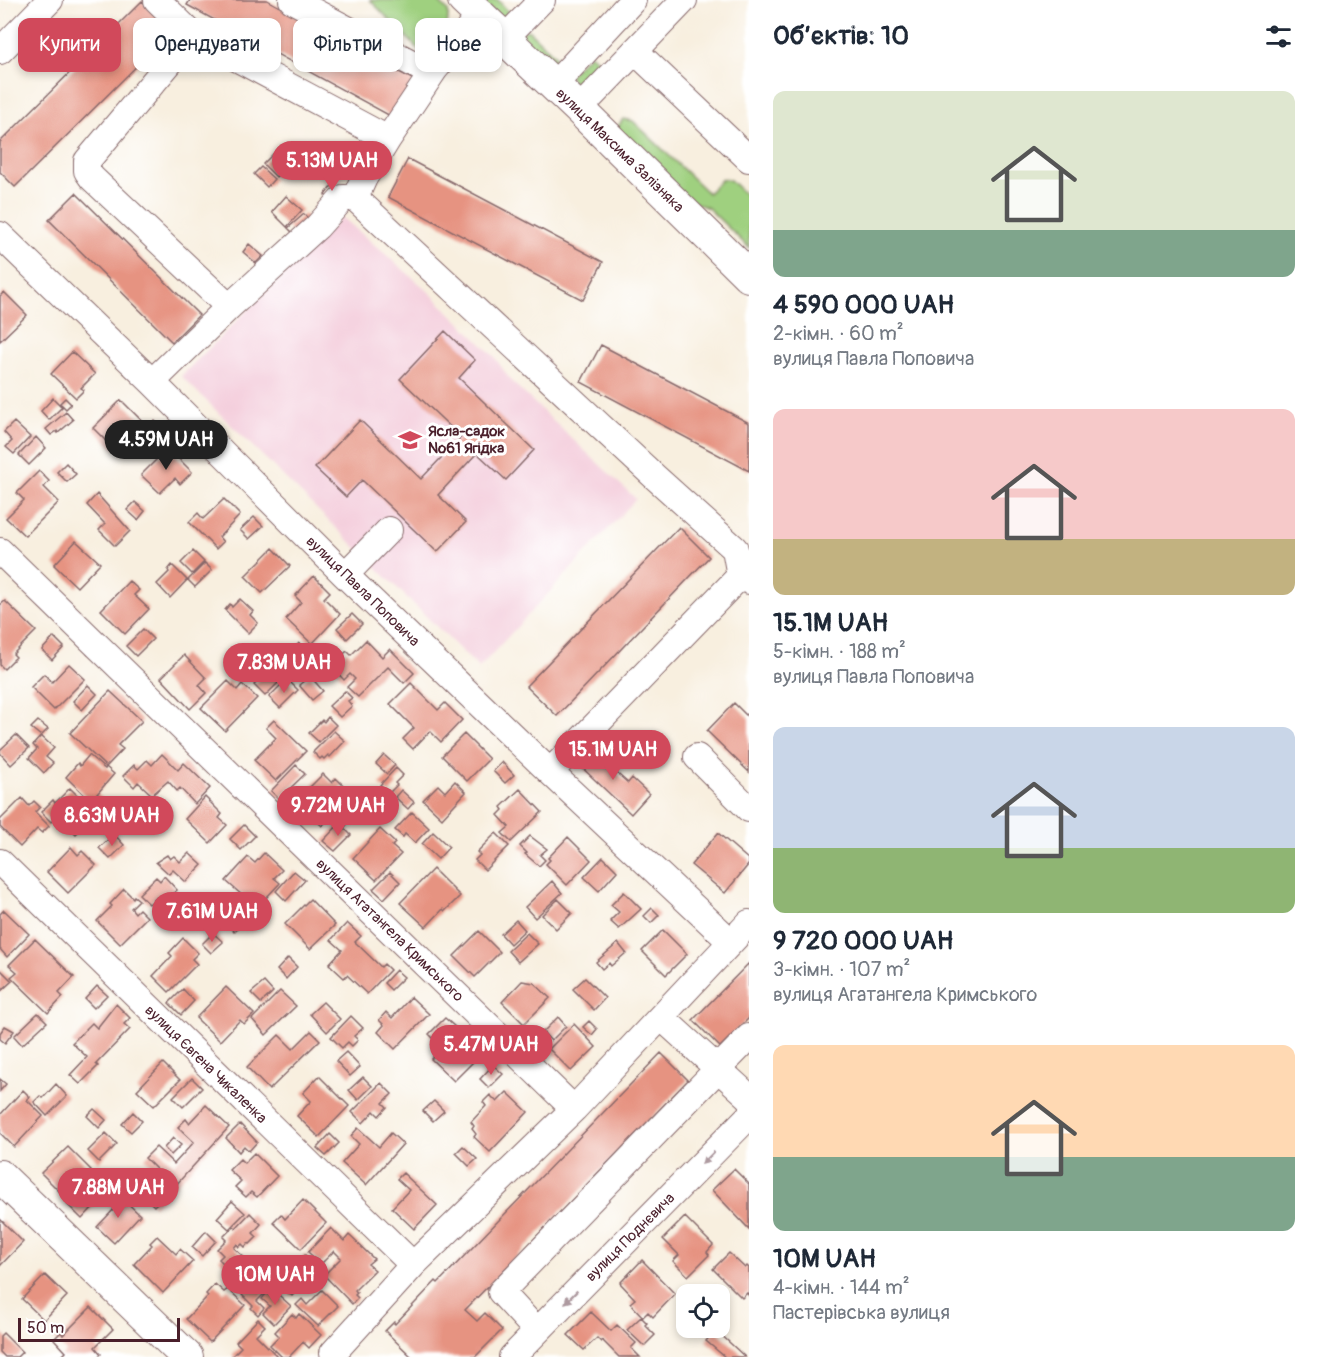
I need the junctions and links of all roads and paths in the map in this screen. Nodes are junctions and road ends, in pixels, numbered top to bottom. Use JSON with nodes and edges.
{"nodes":[{"id":1,"x":50,"y":0,"type":"edge"},
{"id":2,"x":157,"y":0,"type":"edge"},
{"id":3,"x":292,"y":0,"type":"edge"},
{"id":4,"x":542,"y":0,"type":"edge"},
{"id":5,"x":633,"y":0,"type":"edge"},
{"id":6,"x":684,"y":0,"type":"edge"},
{"id":7,"x":472,"y":8,"type":"edge"},
{"id":8,"x":176,"y":18,"type":"edge"},
{"id":9,"x":504,"y":39,"type":"junction"},
{"id":10,"x":0,"y":51,"type":"edge"},
{"id":11,"x":636,"y":52,"type":"junction"},
{"id":12,"x":415,"y":65,"type":"edge"},
{"id":13,"x":162,"y":72,"type":"edge"},
{"id":14,"x":262,"y":72,"type":"edge"},
{"id":15,"x":433,"y":72,"type":"edge"},
{"id":16,"x":554,"y":85,"type":"junction"},
{"id":17,"x":579,"y":110,"type":"junction"},
{"id":18,"x":388,"y":139,"type":"junction"},
{"id":19,"x":749,"y":159,"type":"edge"},
{"id":20,"x":355,"y":198,"type":"junction"},
{"id":21,"x":0,"y":235,"type":"edge"},
{"id":22,"x":749,"y":276,"type":"edge"},
{"id":23,"x":229,"y":307,"type":"junction"},
{"id":24,"x":152,"y":382,"type":"junction"},
{"id":25,"x":389,"y":530,"type":"dead end"},
{"id":26,"x":0,"y":551,"type":"edge"},
{"id":27,"x":345,"y":575,"type":"junction"},
{"id":28,"x":745,"y":579,"type":"edge"},
{"id":29,"x":697,"y":757,"type":"dead end"},
{"id":30,"x":550,"y":772,"type":"junction"},
{"id":31,"x":749,"y":809,"type":"edge"},
{"id":32,"x":0,"y":862,"type":"edge"},
{"id":33,"x":749,"y":923,"type":"edge"},
{"id":34,"x":731,"y":942,"type":"junction"},
{"id":35,"x":661,"y":1017,"type":"junction"},
{"id":36,"x":749,"y":1037,"type":"edge"},
{"id":37,"x":717,"y":1069,"type":"junction"},
{"id":38,"x":749,"y":1097,"type":"edge"},
{"id":39,"x":574,"y":1109,"type":"junction"},
{"id":40,"x":749,"y":1116,"type":"edge"},
{"id":41,"x":0,"y":1176,"type":"edge"},
{"id":42,"x":412,"y":1265,"type":"junction"},
{"id":43,"x":537,"y":1331,"type":"junction"},
{"id":44,"x":186,"y":1357,"type":"edge"},
{"id":45,"x":336,"y":1357,"type":"edge"},
{"id":46,"x":512,"y":1357,"type":"edge"}],
"edges":[{"from":1,"to":10,"type":"street"},
{"from":2,"to":8,"type":"street"},
{"from":3,"to":12,"type":"street"},
{"from":4,"to":9,"type":"street"},
{"from":5,"to":16,"type":"street"},
{"from":6,"to":11,"type":"street"},
{"from":7,"to":9,"type":"main road","name":"вулиця Максима Залізняка"},
{"from":9,"to":16,"type":"main road","name":"вулиця Максима Залізняка"},
{"from":11,"to":17,"type":"street"},
{"from":11,"to":19,"type":"street"},
{"from":13,"to":23,"type":"street"},
{"from":14,"to":18,"type":"street"},
{"from":15,"to":18,"type":"street"},
{"from":16,"to":17,"type":"main road","name":"вулиця Максима Залізняка"},
{"from":17,"to":22,"type":"main road","name":"вулиця Максима Залізняка"},
{"from":18,"to":20,"type":"street"},
{"from":20,"to":23,"type":"street"},
{"from":20,"to":28,"type":"street"},
{"from":21,"to":24,"type":"street","name":"вулиця Павла Поповича"},
{"from":23,"to":24,"type":"street"},
{"from":24,"to":27,"type":"street","name":"вулиця Павла Поповича"},
{"from":25,"to":27,"type":"street"},
{"from":26,"to":39,"type":"street","name":"вулиця Агатангела Кримського"},
{"from":27,"to":30,"type":"street","name":"вулиця Павла Поповича"},
{"from":28,"to":30,"type":"street"},
{"from":29,"to":31,"type":"street"},
{"from":30,"to":34,"type":"street","name":"вулиця Павла Поповича"},
{"from":32,"to":42,"type":"street","name":"вулиця Євгена Чикаленка"},
{"from":33,"to":34,"type":"street"},
{"from":34,"to":35,"type":"street"},
{"from":35,"to":37,"type":"street"},
{"from":35,"to":39,"type":"street"},
{"from":36,"to":37,"type":"street"},
{"from":37,"to":38,"type":"street"},
{"from":37,"to":43,"type":"street"},
{"from":39,"to":42,"type":"street"},
{"from":40,"to":43,"type":"street","name":"вулиця Поднєвича","one_way":true},
{"from":41,"to":44,"type":"main road"},
{"from":42,"to":45,"type":"street"},
{"from":43,"to":46,"type":"street","name":"вулиця Поднєвича"}]}
